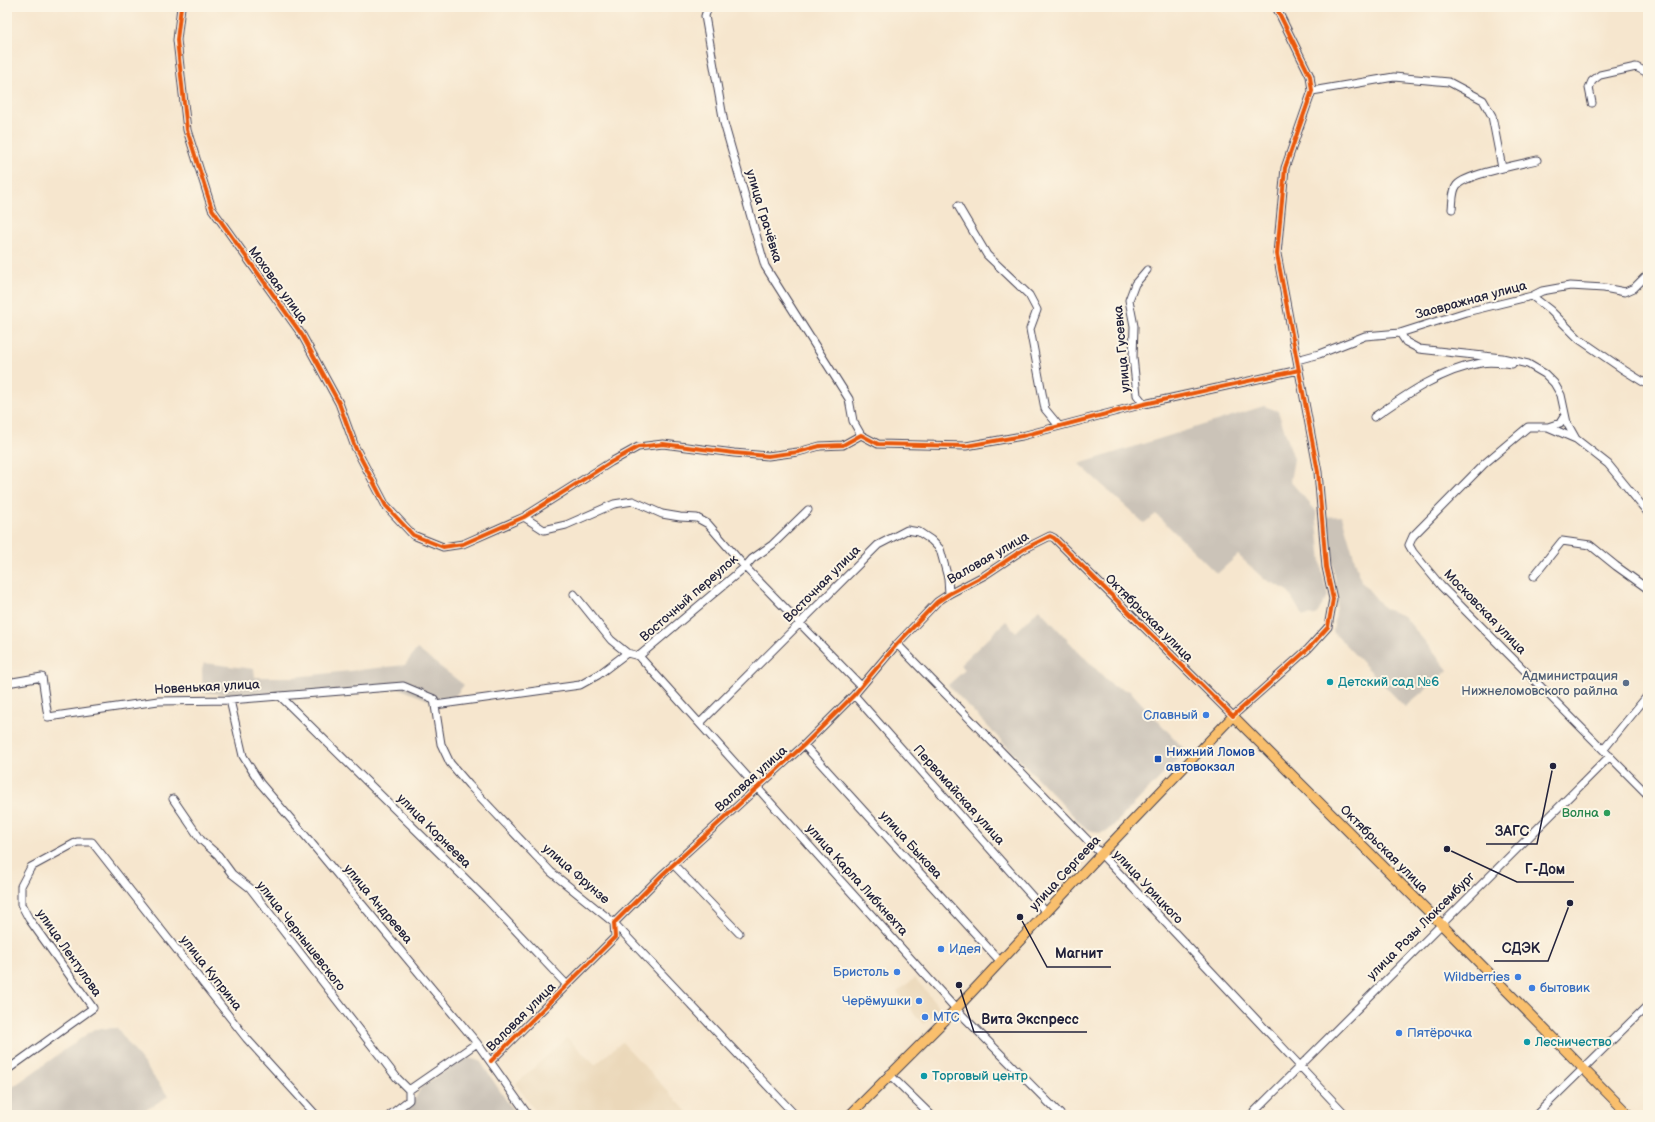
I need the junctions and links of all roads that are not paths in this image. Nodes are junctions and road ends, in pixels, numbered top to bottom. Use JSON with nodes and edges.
{"nodes":[{"id":1,"x":181,"y":7,"type":"edge"},
{"id":2,"x":708,"y":7,"type":"edge"},
{"id":3,"x":1276,"y":7,"type":"edge"},
{"id":4,"x":1648,"y":73,"type":"edge"},
{"id":5,"x":1312,"y":91,"type":"junction"},
{"id":6,"x":1592,"y":103,"type":"dead end"},
{"id":7,"x":1537,"y":160,"type":"dead end"},
{"id":8,"x":1502,"y":168,"type":"junction"},
{"id":9,"x":958,"y":206,"type":"dead end"},
{"id":10,"x":1452,"y":209,"type":"dead end"},
{"id":11,"x":1147,"y":270,"type":"dead end"},
{"id":12,"x":1648,"y":274,"type":"edge"},
{"id":13,"x":1532,"y":296,"type":"junction"},
{"id":14,"x":1400,"y":333,"type":"junction"},
{"id":15,"x":1297,"y":360,"type":"junction"},
{"id":16,"x":1528,"y":364,"type":"junction"},
{"id":17,"x":1299,"y":370,"type":"junction"},
{"id":18,"x":1648,"y":385,"type":"edge"},
{"id":19,"x":1144,"y":404,"type":"junction"},
{"id":20,"x":1565,"y":415,"type":"junction"},
{"id":21,"x":1374,"y":417,"type":"dead end"},
{"id":22,"x":1059,"y":426,"type":"junction"},
{"id":23,"x":1548,"y":427,"type":"junction"},
{"id":24,"x":861,"y":435,"type":"junction"},
{"id":25,"x":1576,"y":439,"type":"junction"},
{"id":26,"x":808,"y":510,"type":"dead end"},
{"id":27,"x":1648,"y":513,"type":"edge"},
{"id":28,"x":524,"y":517,"type":"junction"},
{"id":29,"x":1050,"y":536,"type":"joint"},
{"id":30,"x":745,"y":567,"type":"junction"},
{"id":31,"x":1534,"y":576,"type":"dead end"},
{"id":32,"x":1648,"y":589,"type":"edge"},
{"id":33,"x":574,"y":594,"type":"dead end"},
{"id":34,"x":949,"y":594,"type":"junction"},
{"id":35,"x":800,"y":623,"type":"junction"},
{"id":36,"x":897,"y":644,"type":"junction"},
{"id":37,"x":626,"y":653,"type":"junction"},
{"id":38,"x":639,"y":656,"type":"junction"},
{"id":39,"x":7,"y":683,"type":"edge"},
{"id":40,"x":861,"y":686,"type":"junction"},
{"id":41,"x":854,"y":695,"type":"junction"},
{"id":42,"x":1648,"y":695,"type":"edge"},
{"id":43,"x":280,"y":696,"type":"junction"},
{"id":44,"x":230,"y":700,"type":"junction"},
{"id":45,"x":435,"y":705,"type":"junction"},
{"id":46,"x":1232,"y":716,"type":"junction"},
{"id":47,"x":700,"y":723,"type":"junction"},
{"id":48,"x":804,"y":745,"type":"junction"},
{"id":49,"x":1604,"y":750,"type":"junction"},
{"id":50,"x":1610,"y":756,"type":"junction"},
{"id":51,"x":757,"y":787,"type":"junction"},
{"id":52,"x":1648,"y":795,"type":"edge"},
{"id":53,"x":173,"y":799,"type":"dead end"},
{"id":54,"x":92,"y":842,"type":"joint"},
{"id":55,"x":1101,"y":854,"type":"junction"},
{"id":56,"x":673,"y":864,"type":"junction"},
{"id":57,"x":1046,"y":912,"type":"junction"},
{"id":58,"x":614,"y":924,"type":"junction"},
{"id":59,"x":1441,"y":924,"type":"junction"},
{"id":60,"x":739,"y":933,"type":"dead end"},
{"id":61,"x":1000,"y":961,"type":"junction"},
{"id":62,"x":568,"y":985,"type":"junction"},
{"id":63,"x":1648,"y":1005,"type":"edge"},
{"id":64,"x":956,"y":1009,"type":"junction"},
{"id":65,"x":477,"y":1043,"type":"junction"},
{"id":66,"x":491,"y":1061,"type":"junction"},
{"id":67,"x":1299,"y":1065,"type":"junction"},
{"id":68,"x":1583,"y":1069,"type":"junction"},
{"id":69,"x":7,"y":1070,"type":"edge"},
{"id":70,"x":889,"y":1074,"type":"junction"},
{"id":71,"x":409,"y":1090,"type":"junction"},
{"id":72,"x":313,"y":1114,"type":"edge"},
{"id":73,"x":390,"y":1115,"type":"edge"},
{"id":74,"x":528,"y":1115,"type":"edge"},
{"id":75,"x":795,"y":1115,"type":"edge"},
{"id":76,"x":850,"y":1115,"type":"edge"},
{"id":77,"x":930,"y":1115,"type":"edge"},
{"id":78,"x":1061,"y":1115,"type":"edge"},
{"id":79,"x":1251,"y":1115,"type":"edge"},
{"id":80,"x":1346,"y":1115,"type":"edge"},
{"id":81,"x":1536,"y":1115,"type":"edge"},
{"id":82,"x":1629,"y":1115,"type":"edge"}],
"edges":[{"from":1,"to":28,"type":"street","name":"Моховая улица"},
{"from":2,"to":24,"type":"street","name":"улица Грачёвка"},
{"from":3,"to":5,"type":"street"},
{"from":4,"to":6,"type":"street"},
{"from":5,"to":8,"type":"street"},
{"from":5,"to":15,"type":"street"},
{"from":7,"to":8,"type":"street"},
{"from":8,"to":10,"type":"street"},
{"from":9,"to":22,"type":"street"},
{"from":11,"to":19,"type":"street","name":"улица Гусевка"},
{"from":12,"to":13,"type":"street","name":"Заовражная улица"},
{"from":13,"to":14,"type":"street","name":"Заовражная улица"},
{"from":13,"to":18,"type":"street"},
{"from":14,"to":15,"type":"street","name":"Заовражная улица"},
{"from":14,"to":16,"type":"street"},
{"from":15,"to":17,"type":"street"},
{"from":16,"to":20,"type":"street"},
{"from":16,"to":21,"type":"street"},
{"from":17,"to":19,"type":"street"},
{"from":17,"to":46,"type":"street"},
{"from":19,"to":22,"type":"street"},
{"from":20,"to":23,"type":"street"},
{"from":20,"to":25,"type":"street"},
{"from":22,"to":24,"type":"street"},
{"from":23,"to":25,"type":"street"},
{"from":23,"to":49,"type":"street","name":"Московская улица"},
{"from":24,"to":28,"type":"street","name":"Моховая улица"},
{"from":25,"to":27,"type":"street"},
{"from":26,"to":30,"type":"street","name":"Восточный переулок"},
{"from":28,"to":30,"type":"street"},
{"from":29,"to":34,"type":"street","name":"Валовая улица"},
{"from":29,"to":46,"type":"street","name":"Октябрьская улица"},
{"from":30,"to":35,"type":"street"},
{"from":30,"to":38,"type":"street","name":"Восточный переулок"},
{"from":31,"to":32,"type":"street"},
{"from":33,"to":37,"type":"street"},
{"from":34,"to":35,"type":"street","name":"Восточная улица"},
{"from":34,"to":36,"type":"street","name":"Валовая улица"},
{"from":35,"to":40,"type":"street"},
{"from":35,"to":47,"type":"street","name":"Восточная улица"},
{"from":36,"to":40,"type":"street","name":"Валовая улица"},
{"from":36,"to":55,"type":"street","name":"улица Урицкого"},
{"from":37,"to":38,"type":"street","name":"Восточный переулок"},
{"from":37,"to":45,"type":"street"},
{"from":38,"to":47,"type":"street","name":"улица Карла Либкнехта"},
{"from":39,"to":44,"type":"street","name":"Новенькая улица"},
{"from":40,"to":41,"type":"street","name":"Валовая улица"},
{"from":41,"to":48,"type":"street","name":"Валовая улица"},
{"from":41,"to":57,"type":"street","name":"Первомайская улица"},
{"from":42,"to":49,"type":"street"},
{"from":43,"to":44,"type":"street","name":"Новенькая улица"},
{"from":43,"to":45,"type":"street","name":"Новенькая улица"},
{"from":43,"to":62,"type":"street","name":"улица Корнеева"},
{"from":44,"to":65,"type":"street","name":"улица Андреева"},
{"from":45,"to":58,"type":"street","name":"улица Фрунзе"},
{"from":46,"to":55,"type":"main road","name":"улица Сергеева"},
{"from":46,"to":59,"type":"main road","name":"Октябрьская улица"},
{"from":47,"to":51,"type":"street","name":"улица Карла Либкнехта"},
{"from":48,"to":51,"type":"street","name":"Валовая улица"},
{"from":48,"to":61,"type":"street","name":"улица Быкова"},
{"from":49,"to":50,"type":"street","name":"Московская улица"},
{"from":50,"to":52,"type":"street","name":"Московская улица"},
{"from":50,"to":59,"type":"street","name":"улица Розы Люксембург"},
{"from":51,"to":56,"type":"street","name":"Валовая улица"},
{"from":51,"to":64,"type":"street","name":"улица Карла Либкнехта"},
{"from":53,"to":71,"type":"street","name":"улица Чернышевского"},
{"from":54,"to":69,"type":"street","name":"улица Лентулова"},
{"from":54,"to":72,"type":"street","name":"улица Куприна"},
{"from":55,"to":57,"type":"main road","name":"улица Сергеева"},
{"from":55,"to":67,"type":"street","name":"улица Урицкого"},
{"from":56,"to":58,"type":"street","name":"Валовая улица"},
{"from":56,"to":60,"type":"street"},
{"from":57,"to":61,"type":"main road","name":"улица Сергеева"},
{"from":58,"to":62,"type":"street","name":"Валовая улица"},
{"from":58,"to":75,"type":"street","name":"улица Фрунзе"},
{"from":59,"to":67,"type":"street","name":"улица Розы Люксембург"},
{"from":59,"to":68,"type":"main road","name":"Октябрьская улица"},
{"from":61,"to":64,"type":"main road","name":"улица Сергеева"},
{"from":62,"to":66,"type":"street","name":"Валовая улица"},
{"from":63,"to":68,"type":"street"},
{"from":64,"to":70,"type":"main road","name":"улица Сергеева"},
{"from":64,"to":78,"type":"street","name":"улица Карла Либкнехта"},
{"from":65,"to":66,"type":"street","name":"улица Андреева"},
{"from":65,"to":71,"type":"street"},
{"from":66,"to":74,"type":"street","name":"улица Андреева"},
{"from":67,"to":79,"type":"street","name":"улица Розы Люксембург"},
{"from":67,"to":80,"type":"street","name":"улица Урицкого"},
{"from":68,"to":81,"type":"street"},
{"from":68,"to":82,"type":"main road","name":"Октябрьская улица"},
{"from":70,"to":76,"type":"main road","name":"улица Сергеева"},
{"from":70,"to":77,"type":"street"},
{"from":71,"to":73,"type":"street"}]}
